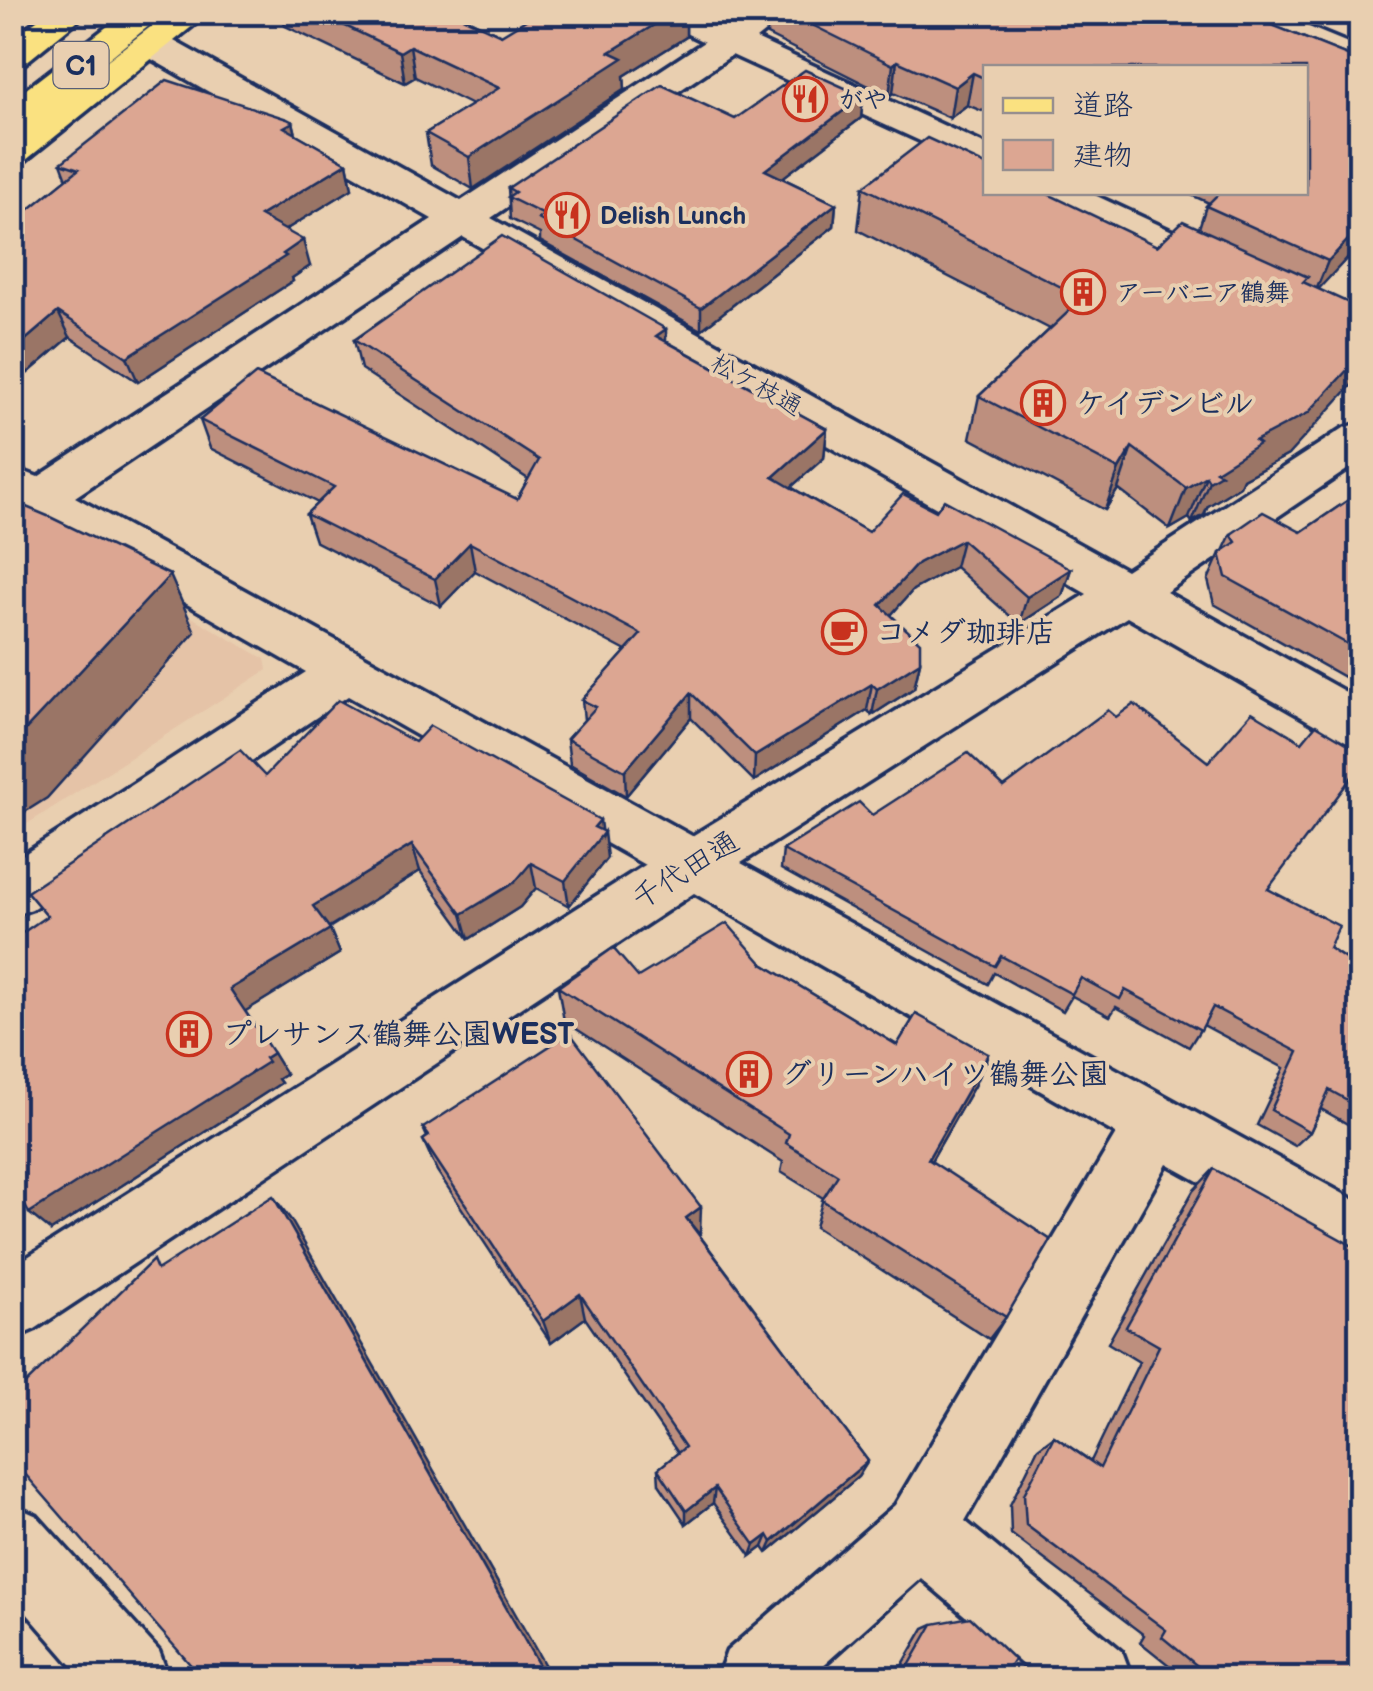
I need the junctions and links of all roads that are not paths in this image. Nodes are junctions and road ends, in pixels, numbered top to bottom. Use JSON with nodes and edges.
{"nodes":[{"id":1,"x":72,"y":12,"type":"edge"},
{"id":2,"x":193,"y":12,"type":"edge"},
{"id":3,"x":669,"y":12,"type":"edge"},
{"id":4,"x":774,"y":12,"type":"edge"},
{"id":5,"x":1239,"y":12,"type":"edge"},
{"id":6,"x":150,"y":28,"type":"edge"},
{"id":7,"x":730,"y":41,"type":"junction"},
{"id":8,"x":12,"y":55,"type":"edge"},
{"id":9,"x":1360,"y":60,"type":"edge"},
{"id":10,"x":12,"y":118,"type":"edge"},
{"id":11,"x":12,"y":152,"type":"edge"},
{"id":12,"x":983,"y":159,"type":"edge"},
{"id":13,"x":1061,"y":195,"type":"edge"},
{"id":14,"x":460,"y":217,"type":"junction"},
{"id":15,"x":1360,"y":335,"type":"edge"},
{"id":16,"x":1360,"y":440,"type":"edge"},
{"id":17,"x":26,"y":490,"type":"edge"},
{"id":18,"x":1129,"y":592,"type":"junction"},
{"id":19,"x":348,"y":670,"type":"junction"},
{"id":20,"x":1360,"y":726,"type":"edge"},
{"id":21,"x":692,"y":865,"type":"junction"},
{"id":22,"x":12,"y":892,"type":"edge"},
{"id":23,"x":1156,"y":1124,"type":"junction"},
{"id":24,"x":1360,"y":1238,"type":"edge"},
{"id":25,"x":12,"y":1306,"type":"edge"},
{"id":26,"x":920,"y":1530,"type":"junction"},
{"id":27,"x":12,"y":1541,"type":"edge"},
{"id":28,"x":132,"y":1678,"type":"edge"},
{"id":29,"x":754,"y":1678,"type":"edge"},
{"id":30,"x":1095,"y":1678,"type":"edge"}],
"edges":[{"from":1,"to":8,"type":"main road"},
{"from":2,"to":6,"type":"main road"},
{"from":3,"to":7,"type":"street"},
{"from":4,"to":7,"type":"street"},
{"from":5,"to":9,"type":"street"},
{"from":6,"to":10,"type":"main road","number":"C1"},
{"from":6,"to":11,"type":"main road"},
{"from":6,"to":14,"type":"street","name":"松ケ枝通"},
{"from":7,"to":12,"type":"street"},
{"from":7,"to":14,"type":"street"},
{"from":13,"to":15,"type":"street"},
{"from":14,"to":17,"type":"street"},
{"from":14,"to":18,"type":"street","name":"松ケ枝通"},
{"from":16,"to":18,"type":"street","name":"千代田通"},
{"from":17,"to":19,"type":"street"},
{"from":18,"to":20,"type":"street","name":"松ケ枝通"},
{"from":18,"to":21,"type":"street","name":"千代田通"},
{"from":19,"to":21,"type":"street"},
{"from":19,"to":22,"type":"street"},
{"from":21,"to":23,"type":"street"},
{"from":21,"to":25,"type":"street","name":"千代田通"},
{"from":23,"to":24,"type":"street"},
{"from":23,"to":26,"type":"street"},
{"from":26,"to":29,"type":"street"},
{"from":26,"to":30,"type":"street"},
{"from":27,"to":28,"type":"street"}]}
